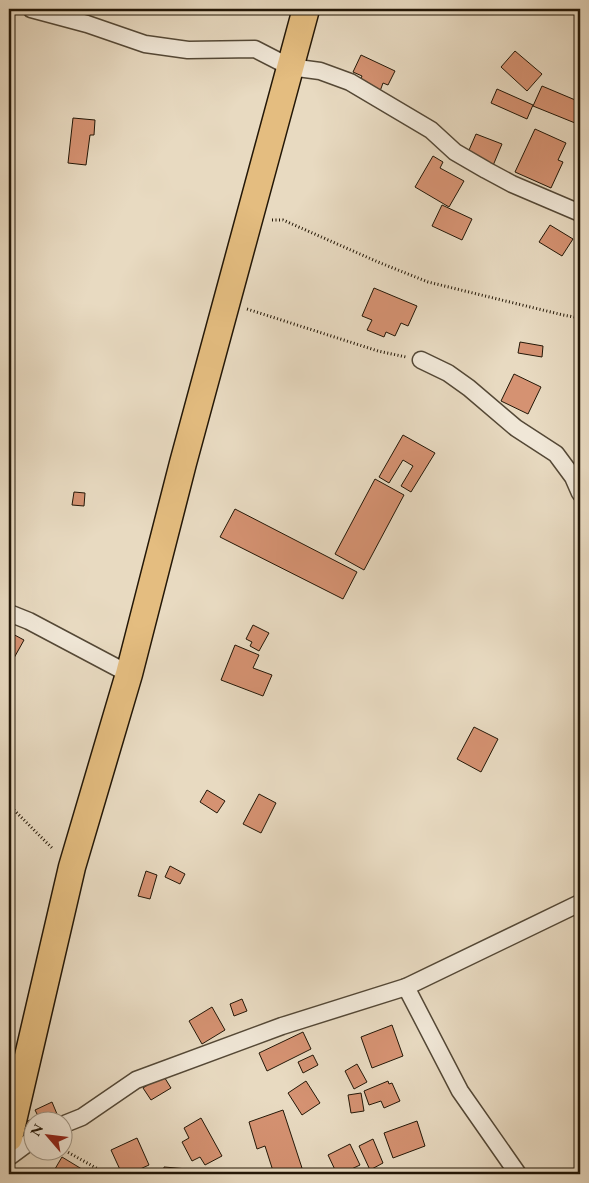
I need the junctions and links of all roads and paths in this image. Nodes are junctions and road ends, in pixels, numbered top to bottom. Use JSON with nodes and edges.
{"nodes":[{"id":1,"x":31,"y":9,"type":"edge"},
{"id":2,"x":306,"y":9,"type":"edge"},
{"id":3,"x":290,"y":67,"type":"junction"},
{"id":4,"x":580,"y":213,"type":"edge"},
{"id":5,"x":249,"y":220,"type":"junction"},
{"id":6,"x":226,"y":302,"type":"junction"},
{"id":7,"x":580,"y":318,"type":"edge"},
{"id":8,"x":421,"y":360,"type":"joint"},
{"id":9,"x":580,"y":493,"type":"edge"},
{"id":10,"x":9,"y":613,"type":"edge"},
{"id":11,"x":129,"y":674,"type":"junction"},
{"id":12,"x":9,"y":806,"type":"edge"},
{"id":13,"x":72,"y":866,"type":"junction"},
{"id":14,"x":580,"y":903,"type":"edge"},
{"id":15,"x":406,"y":987,"type":"junction"},
{"id":16,"x":72,"y":1121,"type":"edge"},
{"id":17,"x":9,"y":1138,"type":"edge"},
{"id":18,"x":22,"y":1147,"type":"edge"},
{"id":19,"x":72,"y":1155,"type":"edge"},
{"id":20,"x":9,"y":1157,"type":"edge"},
{"id":21,"x":107,"y":1174,"type":"edge"},
{"id":22,"x":518,"y":1174,"type":"edge"}],
"edges":[{"from":1,"to":3,"type":"street"},
{"from":2,"to":3,"type":"main road"},
{"from":3,"to":4,"type":"street"},
{"from":3,"to":5,"type":"main road"},
{"from":5,"to":6,"type":"main road"},
{"from":5,"to":7,"type":"path"},
{"from":6,"to":8,"type":"path"},
{"from":6,"to":11,"type":"main road"},
{"from":8,"to":9,"type":"street"},
{"from":10,"to":11,"type":"street"},
{"from":11,"to":13,"type":"main road"},
{"from":12,"to":13,"type":"path"},
{"from":13,"to":17,"type":"main road"},
{"from":14,"to":15,"type":"street"},
{"from":15,"to":16,"type":"street"},
{"from":15,"to":22,"type":"street"},
{"from":18,"to":20,"type":"street"},
{"from":19,"to":21,"type":"path"}]}
